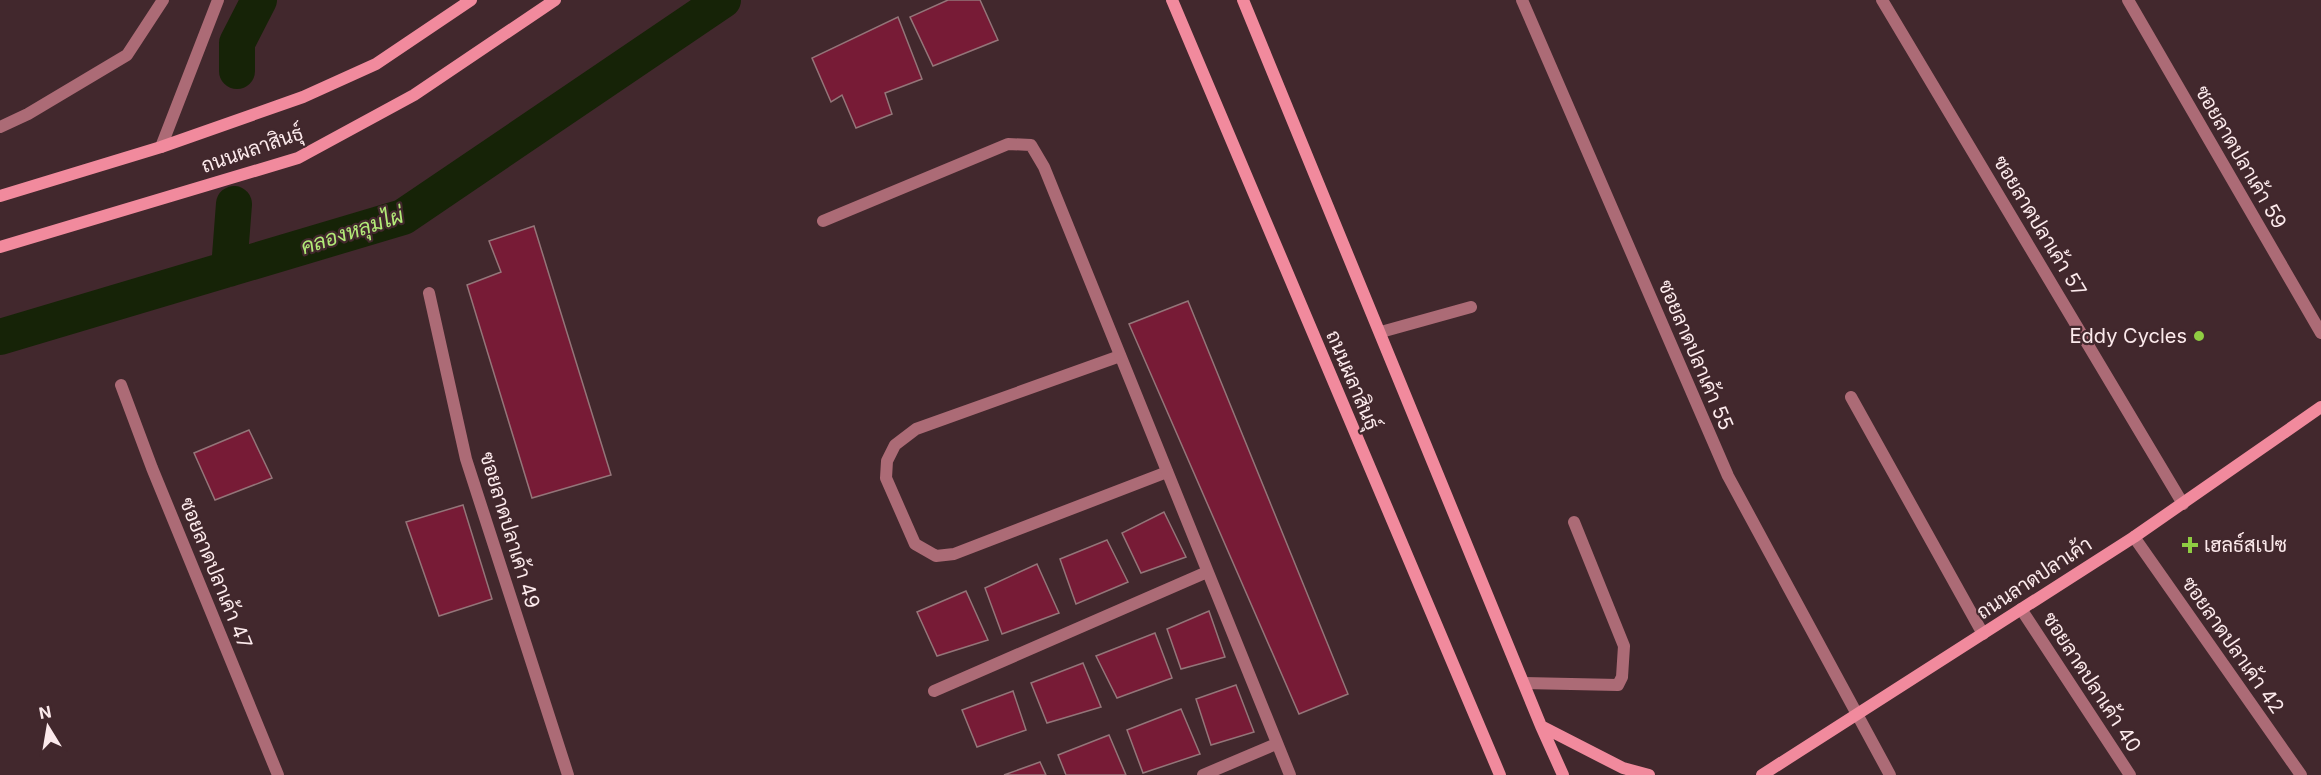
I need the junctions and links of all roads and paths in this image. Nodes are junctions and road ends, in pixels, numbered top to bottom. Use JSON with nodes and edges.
{"nodes":[{"id":1,"x":163,"y":0,"type":"edge"},
{"id":2,"x":218,"y":0,"type":"edge"},
{"id":3,"x":471,"y":0,"type":"edge"},
{"id":4,"x":555,"y":0,"type":"edge"},
{"id":5,"x":1172,"y":0,"type":"edge"},
{"id":6,"x":1243,"y":0,"type":"edge"},
{"id":7,"x":1522,"y":0,"type":"edge"},
{"id":8,"x":1882,"y":0,"type":"edge"},
{"id":9,"x":2128,"y":0,"type":"edge"},
{"id":10,"x":0,"y":126,"type":"edge"},
{"id":11,"x":161,"y":147,"type":"junction"},
{"id":12,"x":0,"y":196,"type":"edge"},
{"id":13,"x":823,"y":221,"type":"dead end"},
{"id":14,"x":0,"y":247,"type":"edge"},
{"id":15,"x":429,"y":293,"type":"dead end"},
{"id":16,"x":1471,"y":307,"type":"dead end"},
{"id":17,"x":1381,"y":332,"type":"junction"},
{"id":18,"x":2321,"y":333,"type":"edge"},
{"id":19,"x":1120,"y":356,"type":"junction"},
{"id":20,"x":121,"y":385,"type":"dead end"},
{"id":21,"x":1851,"y":397,"type":"dead end"},
{"id":22,"x":2321,"y":407,"type":"edge"},
{"id":23,"x":1167,"y":472,"type":"junction"},
{"id":24,"x":2182,"y":504,"type":"junction"},
{"id":25,"x":1574,"y":522,"type":"dead end"},
{"id":26,"x":2134,"y":537,"type":"junction"},
{"id":27,"x":1207,"y":572,"type":"junction"},
{"id":28,"x":2021,"y":609,"type":"junction"},
{"id":29,"x":1983,"y":634,"type":"junction"},
{"id":30,"x":1524,"y":683,"type":"junction"},
{"id":31,"x":934,"y":691,"type":"dead end"},
{"id":32,"x":1857,"y":714,"type":"junction"},
{"id":33,"x":1541,"y":726,"type":"junction"},
{"id":34,"x":1276,"y":744,"type":"junction"},
{"id":35,"x":278,"y":775,"type":"edge"},
{"id":36,"x":568,"y":775,"type":"edge"},
{"id":37,"x":1203,"y":775,"type":"edge"},
{"id":38,"x":1290,"y":775,"type":"edge"},
{"id":39,"x":1498,"y":775,"type":"edge"},
{"id":40,"x":1563,"y":775,"type":"edge"},
{"id":41,"x":1649,"y":775,"type":"edge"},
{"id":42,"x":1762,"y":775,"type":"edge"},
{"id":43,"x":1890,"y":775,"type":"edge"},
{"id":44,"x":2130,"y":775,"type":"edge"},
{"id":45,"x":2301,"y":775,"type":"edge"}],
"edges":[{"from":1,"to":10,"type":"street"},
{"from":2,"to":11,"type":"street"},
{"from":3,"to":11,"type":"main road","name":"ถนนผลาสินธุ์"},
{"from":4,"to":14,"type":"main road","name":"ถนนผลาสินธุ์"},
{"from":5,"to":39,"type":"main road","name":"ถนนผลาสินธุ์"},
{"from":6,"to":17,"type":"main road"},
{"from":7,"to":32,"type":"street","name":"ซอยลาดปลาเค้า 55"},
{"from":8,"to":24,"type":"street","name":"ซอยลาดปลาเค้า 57"},
{"from":9,"to":18,"type":"street","name":"ซอยลาดปลาเค้า 59"},
{"from":11,"to":12,"type":"main road","name":"ถนนผลาสินธุ์"},
{"from":13,"to":19,"type":"street"},
{"from":15,"to":36,"type":"street","name":"ซอยลาดปลาเค้า 49"},
{"from":16,"to":17,"type":"street"},
{"from":17,"to":30,"type":"main road"},
{"from":19,"to":23,"type":"street"},
{"from":19,"to":23,"type":"street"},
{"from":20,"to":35,"type":"street","name":"ซอยลาดปลาเค้า 47"},
{"from":21,"to":29,"type":"street"},
{"from":22,"to":24,"type":"main road","name":"ถนนลาดปลาเค้า"},
{"from":23,"to":27,"type":"street"},
{"from":24,"to":26,"type":"main road","name":"ถนนลาดปลาเค้า"},
{"from":25,"to":30,"type":"street"},
{"from":26,"to":28,"type":"main road","name":"ถนนลาดปลาเค้า"},
{"from":26,"to":45,"type":"street","name":"ซอยลาดปลาเค้า 42"},
{"from":27,"to":31,"type":"street"},
{"from":27,"to":34,"type":"street"},
{"from":28,"to":29,"type":"main road","name":"ถนนลาดปลาเค้า"},
{"from":28,"to":44,"type":"street","name":"ซอยลาดปลาเค้า 40"},
{"from":29,"to":32,"type":"main road","name":"ถนนลาดปลาเค้า"},
{"from":30,"to":33,"type":"main road"},
{"from":32,"to":42,"type":"main road","name":"ถนนลาดปลาเค้า"},
{"from":32,"to":43,"type":"street","name":"ซอยลาดปลาเค้า 55"},
{"from":33,"to":40,"type":"main road"},
{"from":33,"to":41,"type":"main road"},
{"from":34,"to":37,"type":"street"},
{"from":34,"to":38,"type":"street"}]}
